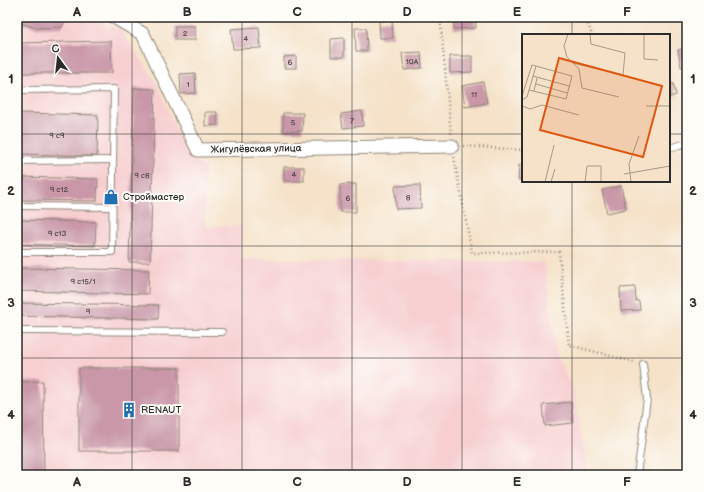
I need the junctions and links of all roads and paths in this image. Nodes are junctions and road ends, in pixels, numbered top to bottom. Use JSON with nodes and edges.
{"nodes":[{"id":1,"x":114,"y":17,"type":"edge"},
{"id":2,"x":440,"y":17,"type":"edge"},
{"id":3,"x":585,"y":17,"type":"edge"},
{"id":4,"x":592,"y":34,"type":"edge"},
{"id":5,"x":17,"y":90,"type":"edge"},
{"id":6,"x":687,"y":143,"type":"edge"},
{"id":7,"x":452,"y":146,"type":"junction"},
{"id":8,"x":670,"y":148,"type":"edge"},
{"id":9,"x":522,"y":150,"type":"edge"},
{"id":10,"x":112,"y":160,"type":"junction"},
{"id":11,"x":17,"y":161,"type":"edge"},
{"id":12,"x":17,"y":206,"type":"edge"},
{"id":13,"x":112,"y":207,"type":"junction"},
{"id":14,"x":17,"y":252,"type":"edge"},
{"id":15,"x":17,"y":331,"type":"edge"},
{"id":16,"x":222,"y":332,"type":"dead end"},
{"id":17,"x":643,"y":364,"type":"joint"},
{"id":18,"x":637,"y":475,"type":"edge"}],
"edges":[{"from":1,"to":7,"type":"street","name":"Жигулёвская улица"},
{"from":2,"to":7,"type":"path"},
{"from":3,"to":4,"type":"path"},
{"from":5,"to":10,"type":"lane"},
{"from":6,"to":8,"type":"lane"},
{"from":7,"to":9,"type":"path"},
{"from":7,"to":17,"type":"path"},
{"from":10,"to":11,"type":"lane"},
{"from":10,"to":13,"type":"lane"},
{"from":12,"to":13,"type":"lane"},
{"from":13,"to":14,"type":"lane"},
{"from":15,"to":16,"type":"lane"},
{"from":17,"to":18,"type":"lane"}]}
